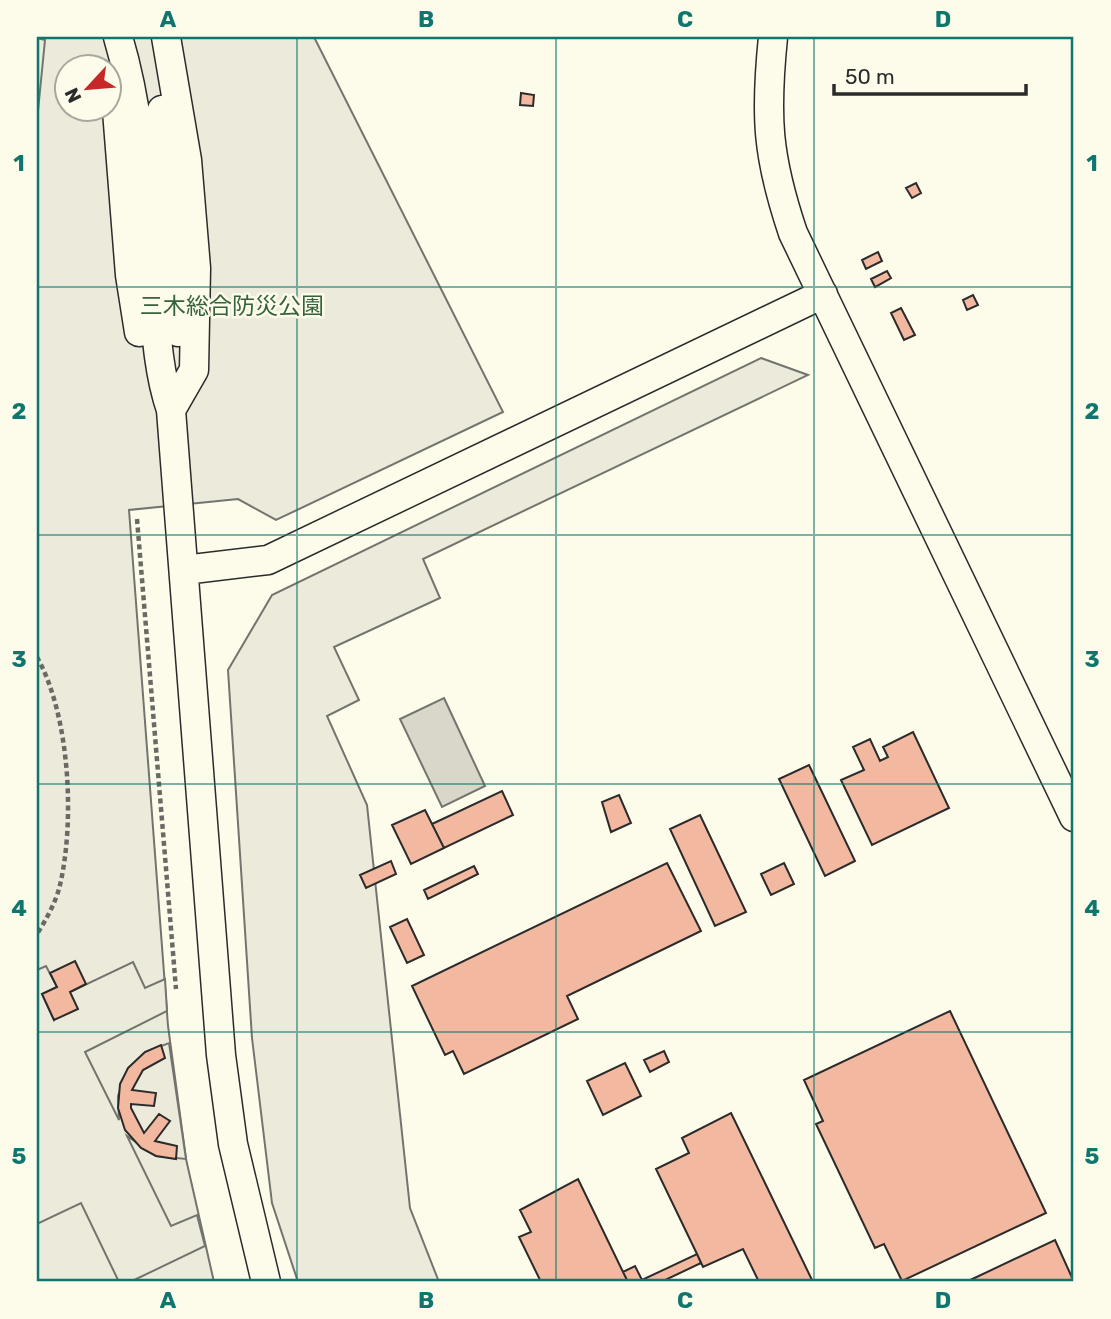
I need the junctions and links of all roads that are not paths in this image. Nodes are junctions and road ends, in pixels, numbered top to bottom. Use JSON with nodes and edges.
{"nodes":[{"id":1,"x":118,"y":37,"type":"edge"},
{"id":2,"x":156,"y":37,"type":"edge"},
{"id":3,"x":166,"y":37,"type":"edge"},
{"id":4,"x":773,"y":37,"type":"edge"},
{"id":5,"x":823,"y":294,"type":"junction"},
{"id":6,"x":171,"y":410,"type":"junction"},
{"id":7,"x":184,"y":570,"type":"junction"},
{"id":8,"x":1074,"y":817,"type":"edge"},
{"id":9,"x":266,"y":1282,"type":"edge"}],
"edges":[{"from":1,"to":6,"type":"street"},
{"from":2,"to":6,"type":"street"},
{"from":3,"to":6,"type":"street"},
{"from":4,"to":5,"type":"street"},
{"from":5,"to":7,"type":"street"},
{"from":5,"to":8,"type":"street"},
{"from":6,"to":7,"type":"street"},
{"from":7,"to":9,"type":"street"}]}
